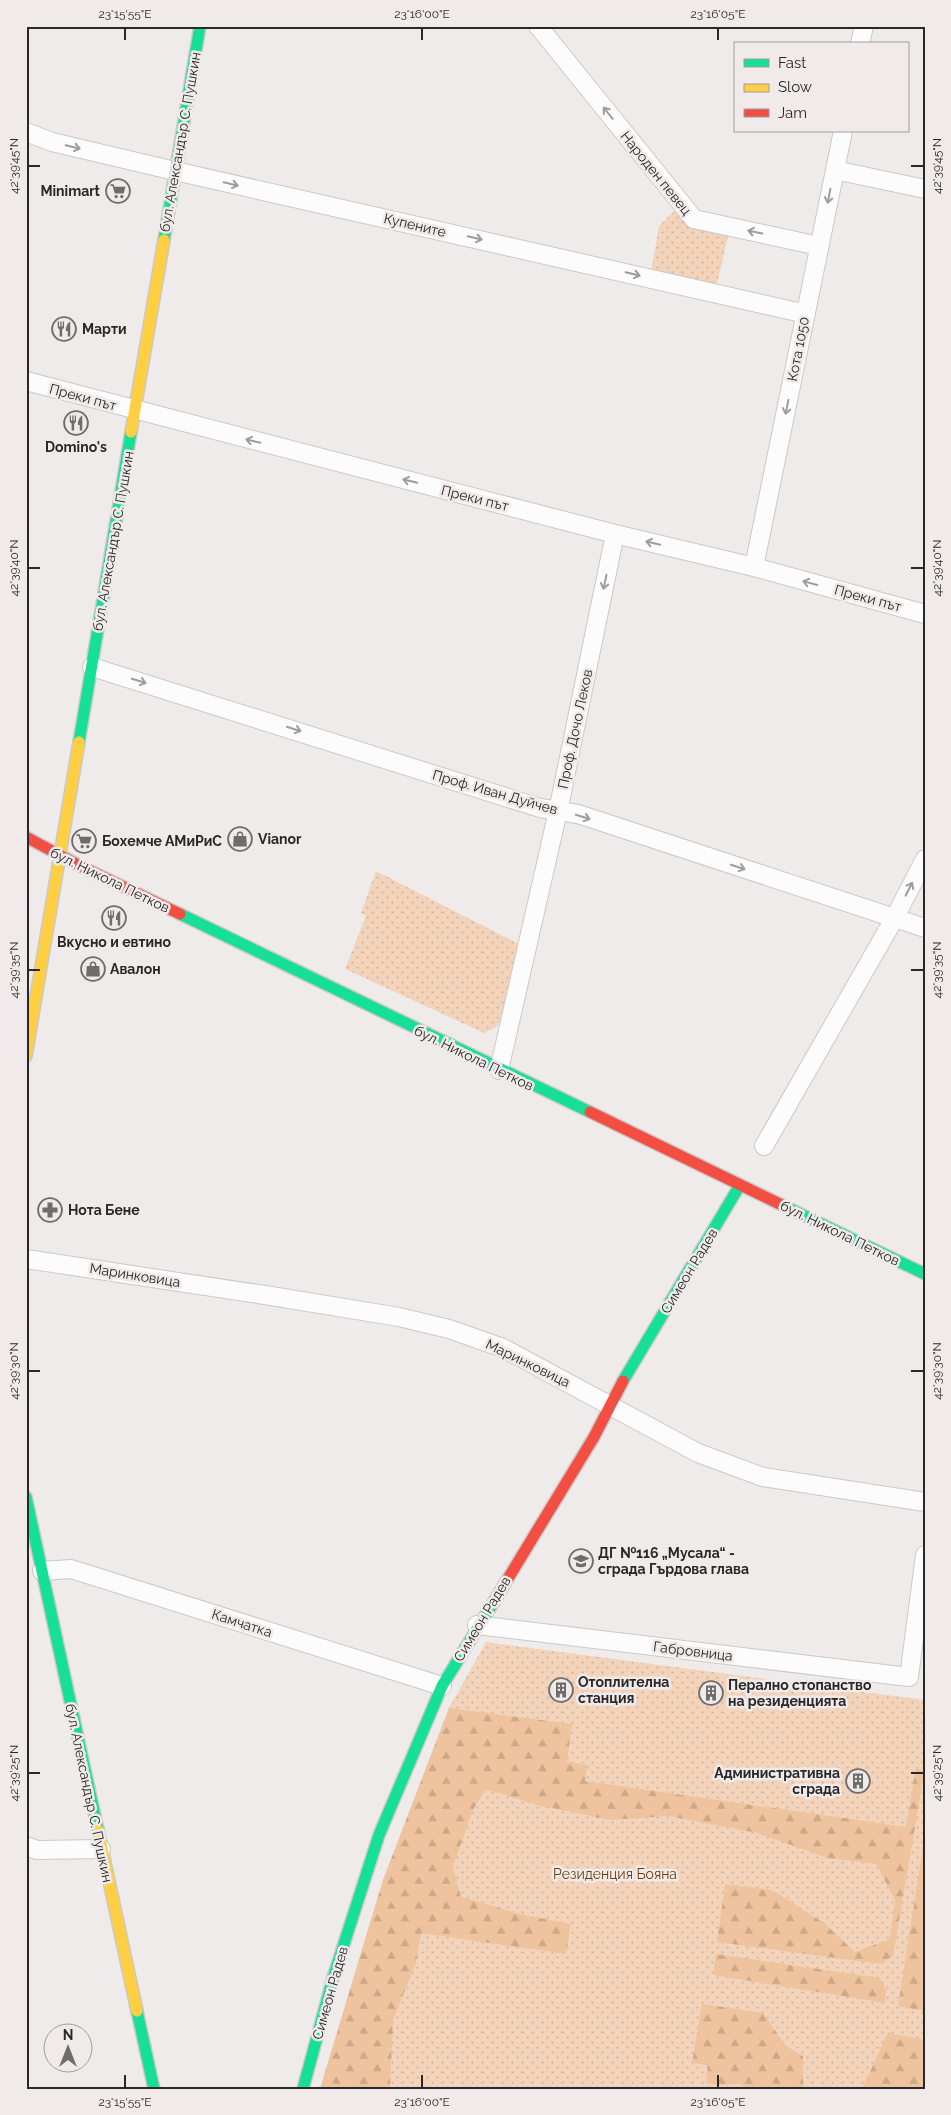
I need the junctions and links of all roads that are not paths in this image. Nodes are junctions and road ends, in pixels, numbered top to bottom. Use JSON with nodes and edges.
{"nodes":[{"id":1,"x":200,"y":26,"type":"edge"},
{"id":2,"x":538,"y":26,"type":"edge"},
{"id":3,"x":864,"y":26,"type":"edge"},
{"id":4,"x":860,"y":42,"type":"edge"},
{"id":5,"x":26,"y":132,"type":"edge"},
{"id":6,"x":843,"y":132,"type":"edge"},
{"id":7,"x":835,"y":170,"type":"junction"},
{"id":8,"x":175,"y":171,"type":"junction"},
{"id":9,"x":925,"y":189,"type":"edge"},
{"id":10,"x":820,"y":246,"type":"junction"},
{"id":11,"x":806,"y":314,"type":"junction"},
{"id":12,"x":26,"y":382,"type":"edge"},
{"id":13,"x":136,"y":411,"type":"junction"},
{"id":14,"x":615,"y":534,"type":"junction"},
{"id":15,"x":754,"y":567,"type":"junction"},
{"id":16,"x":925,"y":614,"type":"edge"},
{"id":17,"x":92,"y":667,"type":"junction"},
{"id":18,"x":558,"y":811,"type":"junction"},
{"id":19,"x":26,"y":838,"type":"edge"},
{"id":20,"x":60,"y":856,"type":"junction"},
{"id":21,"x":925,"y":859,"type":"edge"},
{"id":22,"x":894,"y":919,"type":"junction"},
{"id":23,"x":925,"y":928,"type":"edge"},
{"id":24,"x":26,"y":1056,"type":"edge"},
{"id":25,"x":499,"y":1070,"type":"junction"},
{"id":26,"x":764,"y":1146,"type":"dead end"},
{"id":27,"x":740,"y":1185,"type":"junction"},
{"id":28,"x":26,"y":1259,"type":"edge"},
{"id":29,"x":925,"y":1274,"type":"edge"},
{"id":30,"x":610,"y":1405,"type":"junction"},
{"id":31,"x":26,"y":1497,"type":"edge"},
{"id":32,"x":925,"y":1502,"type":"edge"},
{"id":33,"x":925,"y":1555,"type":"edge"},
{"id":34,"x":42,"y":1571,"type":"junction"},
{"id":35,"x":478,"y":1625,"type":"junction"},
{"id":36,"x":442,"y":1686,"type":"junction"},
{"id":37,"x":26,"y":1846,"type":"edge"},
{"id":38,"x":101,"y":1849,"type":"junction"},
{"id":39,"x":154,"y":2089,"type":"edge"},
{"id":40,"x":303,"y":2089,"type":"edge"}],
"edges":[{"from":1,"to":8,"type":"main road","name":"бул. Александър С. Пушкин"},
{"from":10,"to":2,"type":"street","name":"Народен певец","one_way":true},
{"from":3,"to":4,"type":"street"},
{"from":5,"to":8,"type":"street","name":"Купените","one_way":true},
{"from":6,"to":7,"type":"street","name":"Кота 1050"},
{"from":7,"to":9,"type":"street"},
{"from":7,"to":10,"type":"street","name":"Кота 1050","one_way":true},
{"from":8,"to":11,"type":"street","name":"Купените","one_way":true},
{"from":8,"to":13,"type":"main road","name":"бул. Александър С. Пушкин"},
{"from":10,"to":11,"type":"street","name":"Кота 1050"},
{"from":11,"to":15,"type":"street","name":"Кота 1050","one_way":true},
{"from":12,"to":13,"type":"street","name":"Преки път"},
{"from":14,"to":13,"type":"street","name":"Преки път","one_way":true},
{"from":13,"to":17,"type":"main road","name":"бул. Александър С. Пушкин"},
{"from":15,"to":14,"type":"street","name":"Преки път","one_way":true},
{"from":14,"to":18,"type":"street","name":"Проф. Дочо Леков","one_way":true},
{"from":16,"to":15,"type":"street","name":"Преки път","one_way":true},
{"from":17,"to":18,"type":"street","name":"Проф. Иван Дуйчев","one_way":true},
{"from":17,"to":20,"type":"main road","name":"бул. Александър С. Пушкин"},
{"from":18,"to":22,"type":"street","name":"Проф. Иван Дуйчев","one_way":true},
{"from":18,"to":25,"type":"street","name":"Проф. Дочо Леков"},
{"from":19,"to":20,"type":"main road","name":"бул. Никола Петков"},
{"from":20,"to":24,"type":"main road","name":"бул. Александър С. Пушкин"},
{"from":20,"to":25,"type":"main road","name":"бул. Никола Петков"},
{"from":22,"to":21,"type":"street","one_way":true},
{"from":22,"to":23,"type":"street","name":"Проф. Иван Дуйчев"},
{"from":22,"to":26,"type":"street"},
{"from":25,"to":27,"type":"main road","name":"бул. Никола Петков"},
{"from":27,"to":29,"type":"main road","name":"бул. Никола Петков"},
{"from":27,"to":30,"type":"main road","name":"Симеон Радев"},
{"from":28,"to":30,"type":"street","name":"Маринковица"},
{"from":30,"to":32,"type":"street","name":"Маринковица"},
{"from":30,"to":35,"type":"main road","name":"Симеон Радев"},
{"from":31,"to":34,"type":"main road","name":"бул. Александър С. Пушкин"},
{"from":33,"to":35,"type":"street","name":"Габровница"},
{"from":34,"to":36,"type":"street","name":"Камчатка"},
{"from":34,"to":38,"type":"main road","name":"бул. Александър С. Пушкин"},
{"from":35,"to":36,"type":"main road","name":"Симеон Радев"},
{"from":36,"to":40,"type":"main road","name":"Симеон Радев"},
{"from":37,"to":38,"type":"street"},
{"from":38,"to":39,"type":"main road","name":"бул. Александър С. Пушкин"}]}
